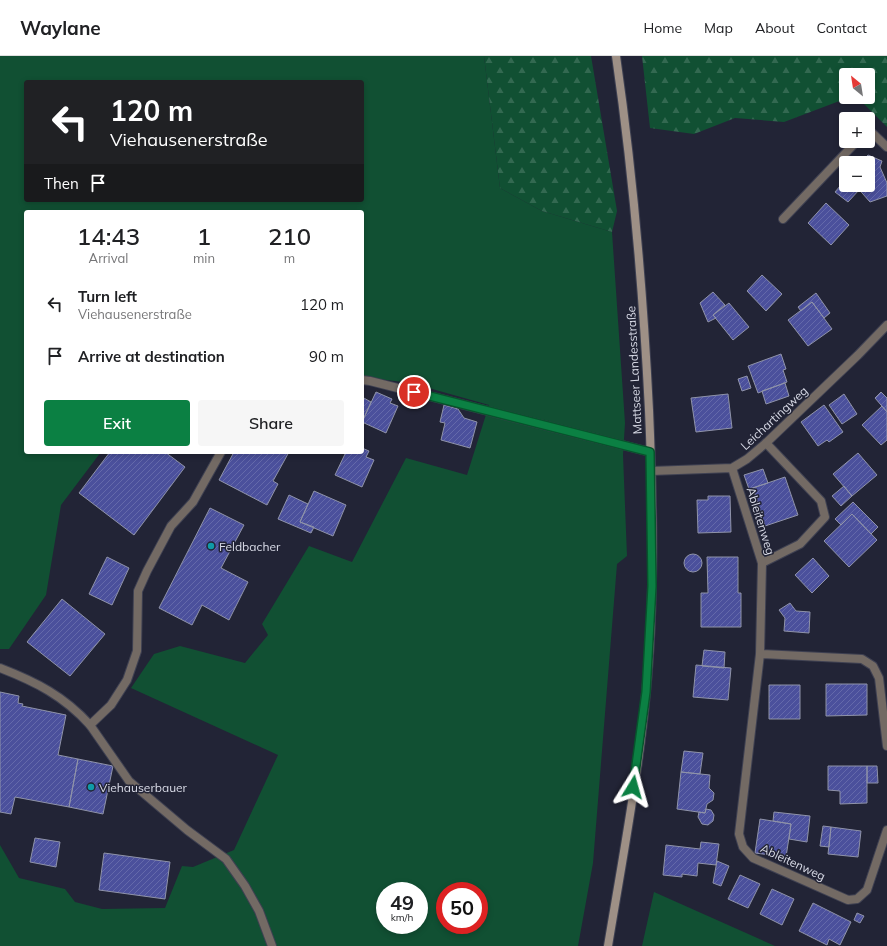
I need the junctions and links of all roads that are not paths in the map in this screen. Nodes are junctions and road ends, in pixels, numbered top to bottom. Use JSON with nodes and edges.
{"nodes":[{"id":1,"x":616,"y":56,"type":"edge"},
{"id":2,"x":875,"y":136,"type":"edge"},
{"id":3,"x":850,"y":148,"type":"edge"},
{"id":4,"x":887,"y":148,"type":"edge"},
{"id":5,"x":783,"y":218,"type":"dead end"},
{"id":6,"x":887,"y":325,"type":"edge"},
{"id":7,"x":364,"y":380,"type":"edge"},
{"id":8,"x":766,"y":443,"type":"junction"},
{"id":9,"x":650,"y":452,"type":"junction"},
{"id":10,"x":220,"y":454,"type":"edge"},
{"id":11,"x":732,"y":468,"type":"junction"},
{"id":12,"x":651,"y":471,"type":"junction"},
{"id":13,"x":762,"y":563,"type":"junction"},
{"id":14,"x":760,"y":654,"type":"junction"},
{"id":15,"x":0,"y":668,"type":"edge"},
{"id":16,"x":90,"y":725,"type":"junction"},
{"id":17,"x":887,"y":746,"type":"edge"},
{"id":18,"x":887,"y":830,"type":"edge"},
{"id":19,"x":272,"y":946,"type":"edge"},
{"id":20,"x":608,"y":946,"type":"edge"}],
"edges":[{"from":1,"to":9,"type":"main road","name":"Mattseer Landesstraße"},
{"from":2,"to":4,"type":"street"},
{"from":3,"to":5,"type":"street"},
{"from":6,"to":8,"type":"street","name":"Leichartingweg"},
{"from":7,"to":9,"type":"street"},
{"from":8,"to":11,"type":"street","name":"Leichartingweg"},
{"from":8,"to":13,"type":"street"},
{"from":9,"to":12,"type":"main road","name":"Mattseer Landesstraße"},
{"from":10,"to":16,"type":"street"},
{"from":11,"to":12,"type":"street","name":"Leichartingweg"},
{"from":11,"to":13,"type":"street","name":"Ableitenweg"},
{"from":12,"to":20,"type":"main road","name":"Mattseer Landesstraße"},
{"from":13,"to":14,"type":"street","name":"Ableitenweg"},
{"from":14,"to":17,"type":"street"},
{"from":14,"to":18,"type":"street","name":"Ableitenweg"},
{"from":15,"to":16,"type":"street"},
{"from":16,"to":19,"type":"street"}]}
